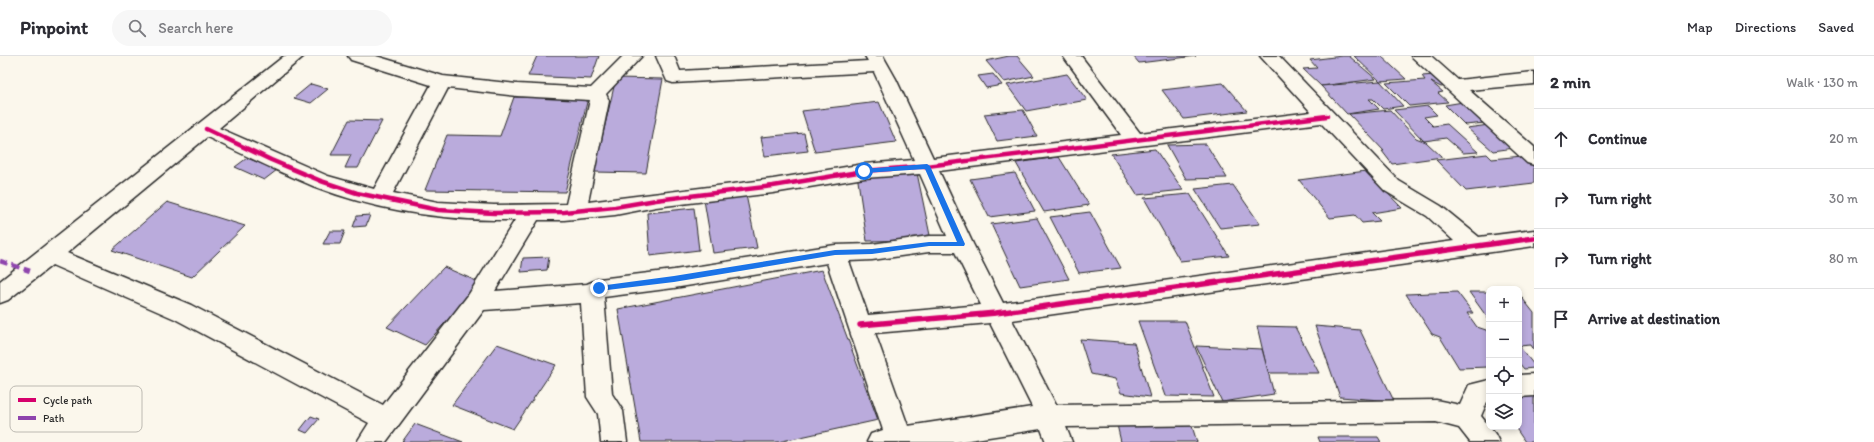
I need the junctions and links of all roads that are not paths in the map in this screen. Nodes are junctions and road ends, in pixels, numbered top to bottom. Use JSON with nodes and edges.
{"nodes":[{"id":1,"x":295,"y":56,"type":"edge"},
{"id":2,"x":357,"y":56,"type":"edge"},
{"id":3,"x":633,"y":56,"type":"edge"},
{"id":4,"x":665,"y":56,"type":"edge"},
{"id":5,"x":1072,"y":56,"type":"edge"},
{"id":6,"x":1269,"y":56,"type":"edge"},
{"id":7,"x":1420,"y":56,"type":"edge"},
{"id":8,"x":877,"y":61,"type":"edge"},
{"id":9,"x":1534,"y":78,"type":"edge"},
{"id":10,"x":442,"y":82,"type":"junction"},
{"id":11,"x":1453,"y":86,"type":"junction"},
{"id":12,"x":596,"y":94,"type":"junction"},
{"id":13,"x":1327,"y":116,"type":"junction"},
{"id":14,"x":206,"y":130,"type":"junction"},
{"id":15,"x":1135,"y":140,"type":"junction"},
{"id":16,"x":1534,"y":158,"type":"edge"},
{"id":17,"x":927,"y":166,"type":"junction"},
{"id":18,"x":379,"y":199,"type":"junction"},
{"id":19,"x":575,"y":211,"type":"junction"},
{"id":20,"x":531,"y":212,"type":"junction"},
{"id":21,"x":1531,"y":242,"type":"edge"},
{"id":22,"x":962,"y":244,"type":"junction"},
{"id":23,"x":1475,"y":247,"type":"junction"},
{"id":24,"x":835,"y":252,"type":"junction"},
{"id":25,"x":50,"y":255,"type":"junction"},
{"id":26,"x":592,"y":293,"type":"junction"},
{"id":27,"x":0,"y":294,"type":"edge"},
{"id":28,"x":477,"y":301,"type":"junction"},
{"id":29,"x":996,"y":313,"type":"junction"},
{"id":30,"x":860,"y":325,"type":"junction"},
{"id":31,"x":1534,"y":385,"type":"edge"},
{"id":32,"x":1522,"y":386,"type":"edge"},
{"id":33,"x":1486,"y":391,"type":"edge"},
{"id":34,"x":1049,"y":416,"type":"junction"},
{"id":35,"x":1467,"y":418,"type":"junction"},
{"id":36,"x":388,"y":420,"type":"junction"},
{"id":37,"x":889,"y":441,"type":"edge"},
{"id":38,"x":370,"y":442,"type":"edge"},
{"id":39,"x":614,"y":442,"type":"edge"},
{"id":40,"x":1059,"y":442,"type":"edge"},
{"id":41,"x":1486,"y":442,"type":"edge"}],
"edges":[{"from":1,"to":14,"type":"street"},
{"from":2,"to":10,"type":"street"},
{"from":3,"to":12,"type":"street"},
{"from":4,"to":8,"type":"street"},
{"from":5,"to":15,"type":"street"},
{"from":6,"to":13,"type":"street"},
{"from":7,"to":11,"type":"street"},
{"from":8,"to":17,"type":"street"},
{"from":9,"to":11,"type":"street"},
{"from":10,"to":12,"type":"street"},
{"from":10,"to":18,"type":"street"},
{"from":11,"to":16,"type":"street"},
{"from":12,"to":19,"type":"street"},
{"from":13,"to":15,"type":"street"},
{"from":13,"to":23,"type":"street"},
{"from":14,"to":18,"type":"street"},
{"from":14,"to":25,"type":"street"},
{"from":15,"to":17,"type":"street"},
{"from":17,"to":19,"type":"street"},
{"from":17,"to":22,"type":"street"},
{"from":18,"to":20,"type":"street"},
{"from":19,"to":20,"type":"street"},
{"from":20,"to":28,"type":"street"},
{"from":21,"to":23,"type":"street"},
{"from":22,"to":24,"type":"street"},
{"from":22,"to":29,"type":"street"},
{"from":23,"to":29,"type":"street"},
{"from":24,"to":26,"type":"street"},
{"from":24,"to":30,"type":"street"},
{"from":25,"to":27,"type":"street"},
{"from":25,"to":36,"type":"street"},
{"from":26,"to":28,"type":"street"},
{"from":26,"to":39,"type":"street"},
{"from":28,"to":36,"type":"street"},
{"from":29,"to":30,"type":"street"},
{"from":29,"to":34,"type":"street"},
{"from":30,"to":37,"type":"street"},
{"from":31,"to":32,"type":"street"},
{"from":33,"to":35,"type":"street"},
{"from":34,"to":35,"type":"street"},
{"from":34,"to":37,"type":"street"},
{"from":34,"to":40,"type":"street"},
{"from":35,"to":41,"type":"street"},
{"from":36,"to":38,"type":"street"}]}
